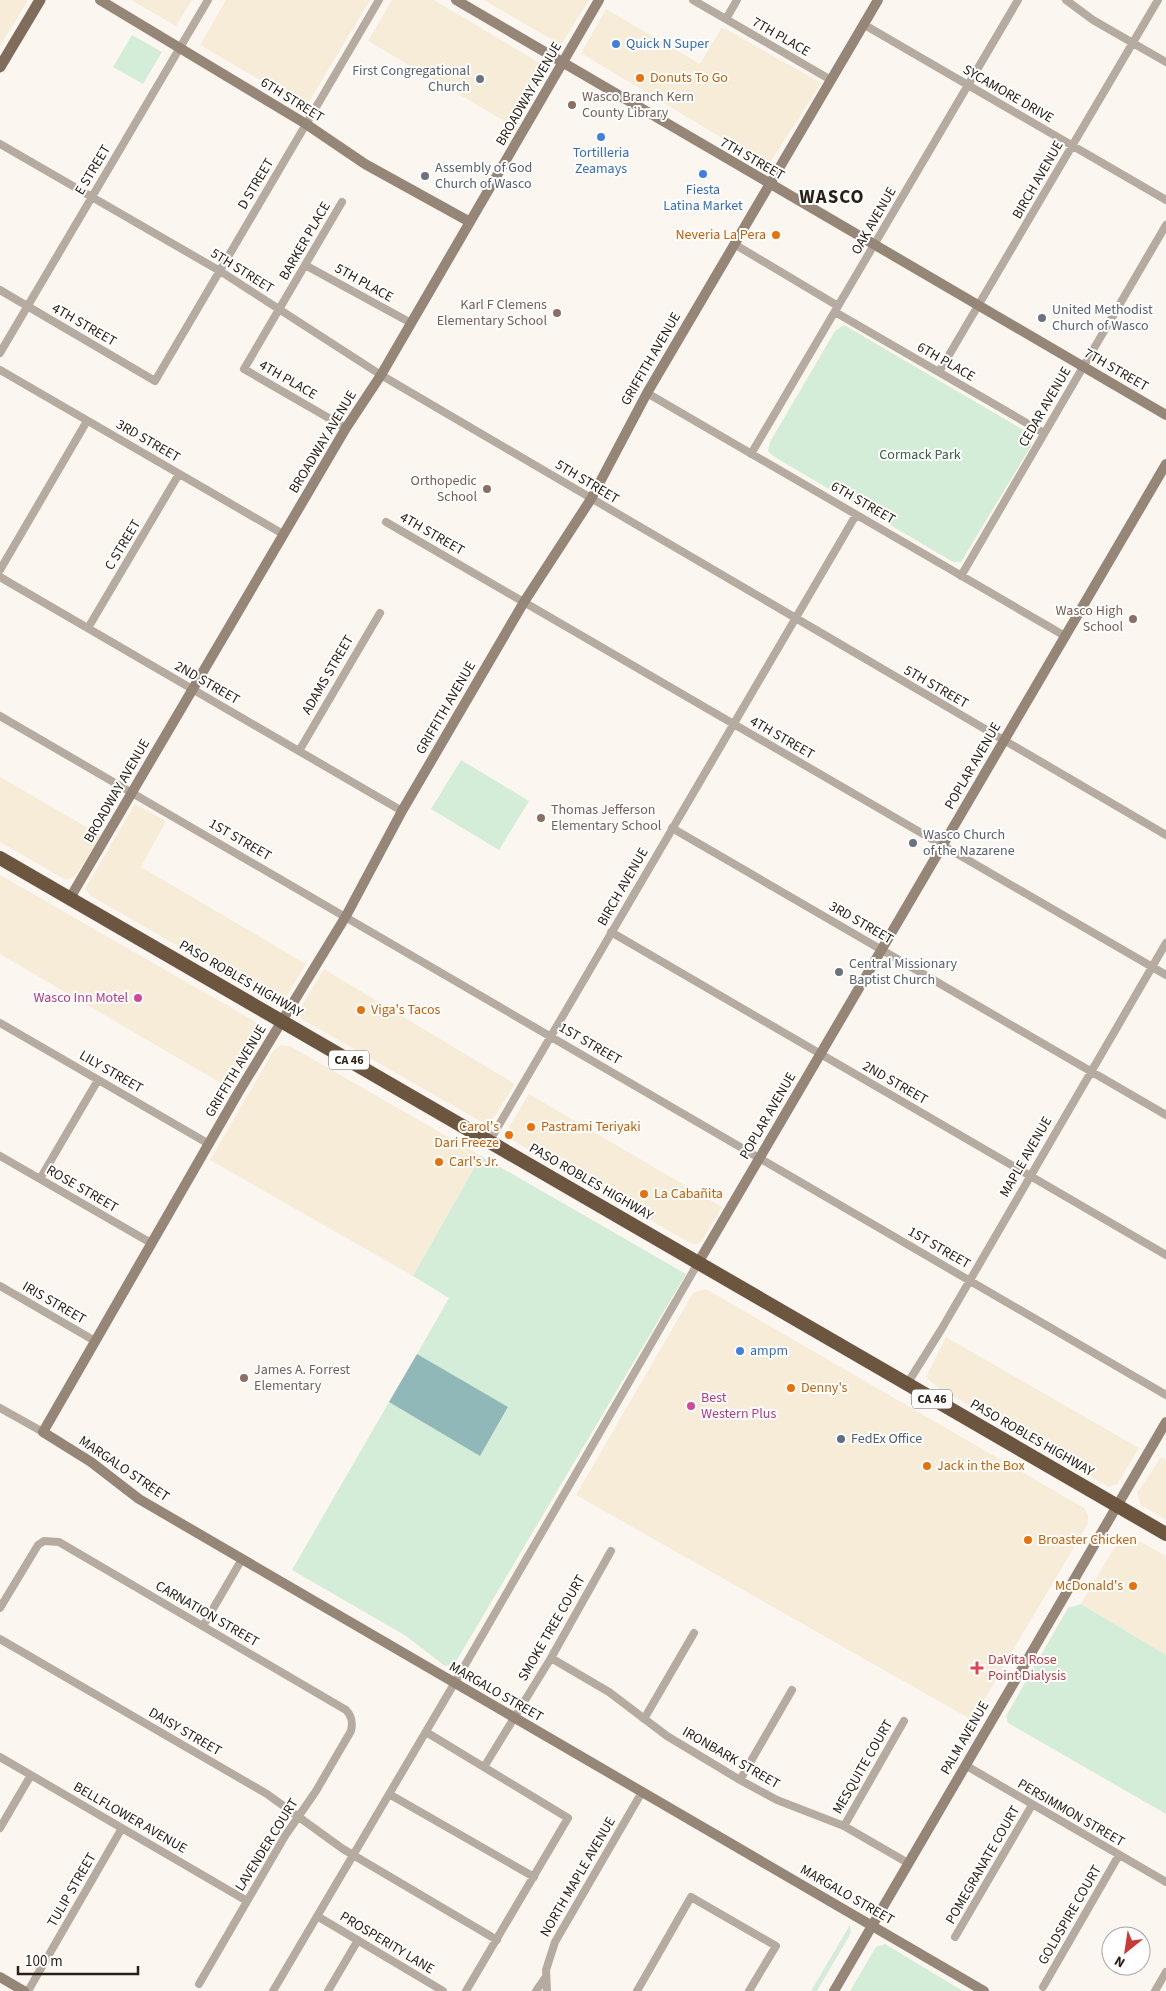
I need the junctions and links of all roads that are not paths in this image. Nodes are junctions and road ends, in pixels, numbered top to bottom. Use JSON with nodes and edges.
{"nodes":[{"id":1,"x":40,"y":0,"type":"edge"},
{"id":2,"x":100,"y":0,"type":"edge"},
{"id":3,"x":208,"y":0,"type":"edge"},
{"id":4,"x":379,"y":0,"type":"edge"},
{"id":5,"x":456,"y":0,"type":"edge"},
{"id":6,"x":598,"y":0,"type":"edge"},
{"id":7,"x":693,"y":0,"type":"edge"},
{"id":8,"x":737,"y":0,"type":"edge"},
{"id":9,"x":878,"y":0,"type":"edge"},
{"id":10,"x":1018,"y":0,"type":"edge"},
{"id":11,"x":1066,"y":0,"type":"edge"},
{"id":12,"x":1158,"y":0,"type":"edge"},
{"id":13,"x":726,"y":19,"type":"junction"},
{"id":14,"x":863,"y":24,"type":"junction"},
{"id":15,"x":1133,"y":43,"type":"junction"},
{"id":16,"x":180,"y":48,"type":"junction"},
{"id":17,"x":1166,"y":62,"type":"edge"},
{"id":18,"x":564,"y":63,"type":"junction"},
{"id":19,"x":0,"y":67,"type":"edge"},
{"id":20,"x":831,"y":80,"type":"junction"},
{"id":21,"x":968,"y":85,"type":"junction"},
{"id":22,"x":306,"y":124,"type":"junction"},
{"id":23,"x":0,"y":144,"type":"edge"},
{"id":24,"x":1072,"y":146,"type":"junction"},
{"id":25,"x":769,"y":184,"type":"junction"},
{"id":26,"x":92,"y":196,"type":"junction"},
{"id":27,"x":1166,"y":200,"type":"edge"},
{"id":28,"x":342,"y":202,"type":"dead end"},
{"id":29,"x":470,"y":222,"type":"junction"},
{"id":30,"x":1166,"y":226,"type":"edge"},
{"id":31,"x":734,"y":244,"type":"junction"},
{"id":32,"x":874,"y":245,"type":"junction"},
{"id":33,"x":306,"y":265,"type":"junction"},
{"id":34,"x":220,"y":271,"type":"junction"},
{"id":35,"x":0,"y":290,"type":"edge"},
{"id":36,"x":27,"y":306,"type":"junction"},
{"id":37,"x":978,"y":306,"type":"junction"},
{"id":38,"x":837,"y":309,"type":"junction"},
{"id":39,"x":279,"y":310,"type":"junction"},
{"id":40,"x":411,"y":323,"type":"junction"},
{"id":41,"x":0,"y":353,"type":"edge"},
{"id":42,"x":1083,"y":367,"type":"junction"},
{"id":43,"x":244,"y":369,"type":"joint"},
{"id":44,"x":0,"y":370,"type":"edge"},
{"id":45,"x":940,"y":372,"type":"junction"},
{"id":46,"x":381,"y":375,"type":"junction"},
{"id":47,"x":155,"y":380,"type":"joint"},
{"id":48,"x":647,"y":393,"type":"junction"},
{"id":49,"x":1166,"y":415,"type":"edge"},
{"id":50,"x":88,"y":420,"type":"junction"},
{"id":51,"x":346,"y":428,"type":"junction"},
{"id":52,"x":1044,"y":433,"type":"junction"},
{"id":53,"x":751,"y":454,"type":"junction"},
{"id":54,"x":1166,"y":464,"type":"edge"},
{"id":55,"x":179,"y":474,"type":"junction"},
{"id":56,"x":591,"y":498,"type":"junction"},
{"id":57,"x":856,"y":515,"type":"junction"},
{"id":58,"x":386,"y":522,"type":"dead end"},
{"id":59,"x":283,"y":534,"type":"junction"},
{"id":60,"x":0,"y":570,"type":"edge"},
{"id":61,"x":961,"y":576,"type":"junction"},
{"id":62,"x":0,"y":577,"type":"edge"},
{"id":63,"x":524,"y":602,"type":"junction"},
{"id":64,"x":380,"y":613,"type":"dead end"},
{"id":65,"x":795,"y":619,"type":"junction"},
{"id":66,"x":88,"y":628,"type":"junction"},
{"id":67,"x":1065,"y":636,"type":"junction"},
{"id":68,"x":192,"y":689,"type":"junction"},
{"id":69,"x":0,"y":716,"type":"edge"},
{"id":70,"x":734,"y":724,"type":"junction"},
{"id":71,"x":1004,"y":741,"type":"junction"},
{"id":72,"x":299,"y":751,"type":"junction"},
{"id":73,"x":132,"y":793,"type":"junction"},
{"id":74,"x":402,"y":811,"type":"junction"},
{"id":75,"x":672,"y":828,"type":"junction"},
{"id":76,"x":1166,"y":835,"type":"edge"},
{"id":77,"x":943,"y":845,"type":"junction"},
{"id":78,"x":0,"y":858,"type":"edge"},
{"id":79,"x":70,"y":898,"type":"junction"},
{"id":80,"x":346,"y":916,"type":"junction"},
{"id":81,"x":611,"y":932,"type":"junction"},
{"id":82,"x":1166,"y":943,"type":"edge"},
{"id":83,"x":882,"y":950,"type":"junction"},
{"id":84,"x":1152,"y":967,"type":"junction"},
{"id":85,"x":1166,"y":975,"type":"edge"},
{"id":86,"x":0,"y":1022,"type":"edge"},
{"id":87,"x":281,"y":1022,"type":"junction"},
{"id":88,"x":552,"y":1036,"type":"junction"},
{"id":89,"x":820,"y":1054,"type":"junction"},
{"id":90,"x":1091,"y":1071,"type":"junction"},
{"id":91,"x":98,"y":1080,"type":"junction"},
{"id":92,"x":1166,"y":1115,"type":"edge"},
{"id":93,"x":489,"y":1142,"type":"junction"},
{"id":94,"x":209,"y":1144,"type":"junction"},
{"id":95,"x":0,"y":1156,"type":"edge"},
{"id":96,"x":759,"y":1158,"type":"junction"},
{"id":97,"x":1030,"y":1176,"type":"junction"},
{"id":98,"x":40,"y":1179,"type":"junction"},
{"id":99,"x":152,"y":1243,"type":"junction"},
{"id":100,"x":1166,"y":1255,"type":"edge"},
{"id":101,"x":698,"y":1263,"type":"junction"},
{"id":102,"x":968,"y":1280,"type":"junction"},
{"id":103,"x":0,"y":1286,"type":"edge"},
{"id":104,"x":95,"y":1341,"type":"junction"},
{"id":105,"x":907,"y":1384,"type":"junction"},
{"id":106,"x":1166,"y":1395,"type":"edge"},
{"id":107,"x":0,"y":1408,"type":"edge"},
{"id":108,"x":1166,"y":1422,"type":"edge"},
{"id":109,"x":43,"y":1432,"type":"junction"},
{"id":110,"x":1116,"y":1506,"type":"junction"},
{"id":111,"x":1166,"y":1534,"type":"edge"},
{"id":112,"x":611,"y":1550,"type":"dead end"},
{"id":113,"x":242,"y":1559,"type":"junction"},
{"id":114,"x":0,"y":1608,"type":"edge"},
{"id":115,"x":203,"y":1626,"type":"junction"},
{"id":116,"x":694,"y":1633,"type":"dead end"},
{"id":117,"x":0,"y":1639,"type":"edge"},
{"id":118,"x":551,"y":1658,"type":"junction"},
{"id":119,"x":454,"y":1684,"type":"junction"},
{"id":120,"x":792,"y":1690,"type":"dead end"},
{"id":121,"x":512,"y":1718,"type":"junction"},
{"id":122,"x":352,"y":1719,"type":"joint"},
{"id":123,"x":644,"y":1719,"type":"junction"},
{"id":124,"x":904,"y":1721,"type":"dead end"},
{"id":125,"x":426,"y":1732,"type":"junction"},
{"id":126,"x":0,"y":1757,"type":"edge"},
{"id":127,"x":965,"y":1765,"type":"junction"},
{"id":128,"x":484,"y":1767,"type":"junction"},
{"id":129,"x":31,"y":1775,"type":"junction"},
{"id":130,"x":740,"y":1780,"type":"junction"},
{"id":131,"x":642,"y":1792,"type":"junction"},
{"id":132,"x":390,"y":1794,"type":"junction"},
{"id":133,"x":1032,"y":1805,"type":"junction"},
{"id":134,"x":299,"y":1816,"type":"junction"},
{"id":135,"x":844,"y":1826,"type":"junction"},
{"id":136,"x":0,"y":1828,"type":"edge"},
{"id":137,"x":122,"y":1828,"type":"junction"},
{"id":138,"x":353,"y":1855,"type":"junction"},
{"id":139,"x":1119,"y":1855,"type":"junction"},
{"id":140,"x":908,"y":1863,"type":"junction"},
{"id":141,"x":534,"y":1877,"type":"junction"},
{"id":142,"x":1166,"y":1882,"type":"edge"},
{"id":143,"x":247,"y":1900,"type":"junction"},
{"id":144,"x":317,"y":1916,"type":"junction"},
{"id":145,"x":872,"y":1925,"type":"junction"},
{"id":146,"x":955,"y":1937,"type":"dead end"},
{"id":147,"x":358,"y":1940,"type":"junction"},
{"id":148,"x":497,"y":1940,"type":"junction"},
{"id":149,"x":1166,"y":1972,"type":"edge"},
{"id":150,"x":0,"y":1977,"type":"edge"},
{"id":151,"x":545,"y":1978,"type":"junction"},
{"id":152,"x":199,"y":1984,"type":"dead end"},
{"id":153,"x":1042,"y":1987,"type":"dead end"},
{"id":154,"x":24,"y":1991,"type":"edge"},
{"id":155,"x":28,"y":1991,"type":"edge"},
{"id":156,"x":273,"y":1991,"type":"edge"},
{"id":157,"x":328,"y":1991,"type":"edge"},
{"id":158,"x":443,"y":1991,"type":"edge"},
{"id":159,"x":466,"y":1991,"type":"edge"},
{"id":160,"x":536,"y":1991,"type":"edge"},
{"id":161,"x":547,"y":1991,"type":"edge"},
{"id":162,"x":637,"y":1991,"type":"edge"},
{"id":163,"x":749,"y":1991,"type":"edge"},
{"id":164,"x":834,"y":1991,"type":"edge"},
{"id":165,"x":984,"y":1991,"type":"edge"},
{"id":166,"x":1155,"y":1991,"type":"edge"}],
"edges":[{"from":1,"to":19,"type":"main road"},
{"from":2,"to":16,"type":"street","name":"6TH STREET"},
{"from":3,"to":16,"type":"street","name":"E STREET"},
{"from":4,"to":22,"type":"street","name":"D STREET"},
{"from":5,"to":18,"type":"street","name":"7TH STREET"},
{"from":6,"to":18,"type":"street","name":"BROADWAY AVENUE"},
{"from":7,"to":13,"type":"street","name":"7TH PLACE"},
{"from":8,"to":13,"type":"street"},
{"from":9,"to":14,"type":"street","name":"GRIFFITH AVENUE"},
{"from":10,"to":21,"type":"street","name":"OAK AVENUE"},
{"from":11,"to":15,"type":"street"},
{"from":12,"to":15,"type":"street","name":"BIRCH AVENUE"},
{"from":13,"to":20,"type":"street","name":"7TH PLACE"},
{"from":14,"to":20,"type":"street","name":"GRIFFITH AVENUE"},
{"from":14,"to":21,"type":"street","name":"SYCAMORE DRIVE"},
{"from":15,"to":17,"type":"street"},
{"from":15,"to":24,"type":"street","name":"BIRCH AVENUE"},
{"from":16,"to":22,"type":"street","name":"6TH STREET"},
{"from":16,"to":26,"type":"street","name":"E STREET"},
{"from":18,"to":25,"type":"street","name":"7TH STREET"},
{"from":18,"to":29,"type":"street","name":"BROADWAY AVENUE"},
{"from":20,"to":25,"type":"street","name":"GRIFFITH AVENUE"},
{"from":21,"to":24,"type":"street","name":"SYCAMORE DRIVE"},
{"from":21,"to":32,"type":"street","name":"OAK AVENUE"},
{"from":22,"to":29,"type":"street","name":"6TH STREET"},
{"from":22,"to":34,"type":"street","name":"D STREET"},
{"from":23,"to":26,"type":"street","name":"5TH STREET"},
{"from":24,"to":27,"type":"street","name":"SYCAMORE DRIVE"},
{"from":24,"to":37,"type":"street","name":"BIRCH AVENUE"},
{"from":25,"to":31,"type":"street","name":"GRIFFITH AVENUE"},
{"from":25,"to":32,"type":"street","name":"7TH STREET"},
{"from":26,"to":34,"type":"street","name":"5TH STREET"},
{"from":26,"to":36,"type":"street","name":"E STREET"},
{"from":28,"to":33,"type":"street","name":"BARKER PLACE"},
{"from":29,"to":40,"type":"street","name":"BROADWAY AVENUE"},
{"from":30,"to":42,"type":"street","name":"CEDAR AVENUE"},
{"from":31,"to":38,"type":"street","name":"6TH PLACE"},
{"from":31,"to":48,"type":"street","name":"GRIFFITH AVENUE"},
{"from":32,"to":37,"type":"street","name":"7TH STREET"},
{"from":32,"to":38,"type":"street","name":"OAK AVENUE"},
{"from":33,"to":39,"type":"street","name":"BARKER PLACE"},
{"from":33,"to":40,"type":"street","name":"5TH PLACE"},
{"from":34,"to":39,"type":"street","name":"5TH STREET"},
{"from":34,"to":47,"type":"street","name":"D STREET"},
{"from":35,"to":36,"type":"street","name":"4TH STREET"},
{"from":36,"to":41,"type":"street","name":"E STREET"},
{"from":36,"to":47,"type":"street","name":"4TH STREET"},
{"from":37,"to":42,"type":"street","name":"7TH STREET"},
{"from":37,"to":45,"type":"street","name":"BIRCH AVENUE"},
{"from":38,"to":45,"type":"street","name":"6TH PLACE"},
{"from":38,"to":53,"type":"street","name":"OAK AVENUE"},
{"from":39,"to":43,"type":"street","name":"BARKER PLACE"},
{"from":39,"to":46,"type":"street","name":"5TH STREET"},
{"from":40,"to":46,"type":"street","name":"BROADWAY AVENUE"},
{"from":42,"to":49,"type":"street","name":"7TH STREET"},
{"from":42,"to":52,"type":"street","name":"CEDAR AVENUE"},
{"from":43,"to":51,"type":"street","name":"4TH PLACE"},
{"from":44,"to":50,"type":"street","name":"3RD STREET"},
{"from":45,"to":52,"type":"street","name":"6TH PLACE"},
{"from":46,"to":51,"type":"street","name":"BROADWAY AVENUE"},
{"from":46,"to":56,"type":"street","name":"5TH STREET"},
{"from":48,"to":53,"type":"street","name":"6TH STREET"},
{"from":48,"to":56,"type":"street","name":"GRIFFITH AVENUE"},
{"from":50,"to":55,"type":"street","name":"3RD STREET"},
{"from":50,"to":60,"type":"street"},
{"from":51,"to":59,"type":"street","name":"BROADWAY AVENUE"},
{"from":52,"to":61,"type":"street","name":"CEDAR AVENUE"},
{"from":53,"to":57,"type":"street","name":"6TH STREET"},
{"from":54,"to":67,"type":"street","name":"POPLAR AVENUE"},
{"from":55,"to":59,"type":"street","name":"3RD STREET"},
{"from":55,"to":66,"type":"street","name":"C STREET"},
{"from":56,"to":63,"type":"street","name":"GRIFFITH AVENUE"},
{"from":56,"to":65,"type":"street","name":"5TH STREET"},
{"from":57,"to":61,"type":"street","name":"6TH STREET"},
{"from":57,"to":65,"type":"street","name":"BIRCH AVENUE"},
{"from":58,"to":63,"type":"street","name":"4TH STREET"},
{"from":59,"to":68,"type":"street","name":"BROADWAY AVENUE"},
{"from":61,"to":67,"type":"street","name":"6TH STREET"},
{"from":62,"to":66,"type":"street","name":"2ND STREET"},
{"from":63,"to":70,"type":"street","name":"4TH STREET"},
{"from":63,"to":74,"type":"street","name":"GRIFFITH AVENUE"},
{"from":64,"to":72,"type":"street","name":"ADAMS STREET"},
{"from":65,"to":70,"type":"street","name":"BIRCH AVENUE"},
{"from":65,"to":71,"type":"street","name":"5TH STREET"},
{"from":66,"to":68,"type":"street","name":"2ND STREET"},
{"from":67,"to":71,"type":"street","name":"POPLAR AVENUE"},
{"from":68,"to":72,"type":"street","name":"2ND STREET"},
{"from":68,"to":73,"type":"street","name":"BROADWAY AVENUE"},
{"from":69,"to":73,"type":"street","name":"1ST STREET"},
{"from":70,"to":75,"type":"street","name":"BIRCH AVENUE"},
{"from":70,"to":77,"type":"street","name":"4TH STREET"},
{"from":71,"to":76,"type":"street","name":"5TH STREET"},
{"from":71,"to":77,"type":"street","name":"POPLAR AVENUE"},
{"from":72,"to":74,"type":"street","name":"2ND STREET"},
{"from":73,"to":79,"type":"street","name":"BROADWAY AVENUE"},
{"from":73,"to":80,"type":"street","name":"1ST STREET"},
{"from":74,"to":80,"type":"street","name":"GRIFFITH AVENUE"},
{"from":75,"to":81,"type":"street","name":"BIRCH AVENUE"},
{"from":75,"to":83,"type":"street","name":"3RD STREET"},
{"from":77,"to":83,"type":"street","name":"POPLAR AVENUE"},
{"from":77,"to":84,"type":"street","name":"4TH STREET"},
{"from":78,"to":79,"type":"highway","name":"PASO ROBLES HIGHWAY","number":"CA 46"},
{"from":79,"to":87,"type":"highway","name":"PASO ROBLES HIGHWAY","number":"CA 46"},
{"from":80,"to":87,"type":"street","name":"GRIFFITH AVENUE"},
{"from":80,"to":88,"type":"street","name":"1ST STREET"},
{"from":81,"to":88,"type":"street","name":"BIRCH AVENUE"},
{"from":81,"to":89,"type":"street","name":"2ND STREET"},
{"from":82,"to":84,"type":"street","name":"MAPLE AVENUE"},
{"from":83,"to":89,"type":"street","name":"POPLAR AVENUE"},
{"from":83,"to":90,"type":"street","name":"3RD STREET"},
{"from":84,"to":85,"type":"street","name":"4TH STREET"},
{"from":84,"to":90,"type":"street","name":"MAPLE AVENUE"},
{"from":86,"to":91,"type":"street","name":"LILY STREET"},
{"from":87,"to":93,"type":"highway","name":"PASO ROBLES HIGHWAY","number":"CA 46"},
{"from":87,"to":94,"type":"street","name":"GRIFFITH AVENUE"},
{"from":88,"to":93,"type":"street","name":"BIRCH AVENUE"},
{"from":88,"to":96,"type":"street","name":"1ST STREET"},
{"from":89,"to":96,"type":"street","name":"POPLAR AVENUE"},
{"from":89,"to":97,"type":"street","name":"2ND STREET"},
{"from":90,"to":92,"type":"street","name":"3RD STREET"},
{"from":90,"to":97,"type":"street","name":"MAPLE AVENUE"},
{"from":91,"to":94,"type":"street","name":"LILY STREET"},
{"from":91,"to":98,"type":"street"},
{"from":93,"to":101,"type":"highway","name":"PASO ROBLES HIGHWAY","number":"CA 46"},
{"from":94,"to":99,"type":"street","name":"GRIFFITH AVENUE"},
{"from":95,"to":98,"type":"street","name":"ROSE STREET"},
{"from":96,"to":101,"type":"street","name":"POPLAR AVENUE"},
{"from":96,"to":102,"type":"street","name":"1ST STREET"},
{"from":97,"to":100,"type":"street","name":"2ND STREET"},
{"from":97,"to":102,"type":"street","name":"MAPLE AVENUE"},
{"from":98,"to":99,"type":"street","name":"ROSE STREET"},
{"from":99,"to":104,"type":"street","name":"GRIFFITH AVENUE"},
{"from":101,"to":105,"type":"highway","name":"PASO ROBLES HIGHWAY","number":"CA 46"},
{"from":101,"to":119,"type":"street"},
{"from":102,"to":105,"type":"street","name":"MAPLE AVENUE"},
{"from":102,"to":106,"type":"street","name":"1ST STREET"},
{"from":103,"to":104,"type":"street","name":"IRIS STREET"},
{"from":104,"to":109,"type":"street","name":"GRIFFITH AVENUE"},
{"from":105,"to":110,"type":"highway","name":"PASO ROBLES HIGHWAY","number":"CA 46"},
{"from":107,"to":109,"type":"street","name":"MARGALO STREET"},
{"from":108,"to":110,"type":"street","name":"PALM AVENUE"},
{"from":109,"to":113,"type":"street","name":"MARGALO STREET"},
{"from":110,"to":111,"type":"highway","name":"PASO ROBLES HIGHWAY","number":"CA 46"},
{"from":110,"to":127,"type":"street","name":"PALM AVENUE"},
{"from":112,"to":118,"type":"street","name":"SMOKE TREE COURT"},
{"from":113,"to":115,"type":"street"},
{"from":113,"to":119,"type":"street","name":"MARGALO STREET"},
{"from":114,"to":115,"type":"street","name":"CARNATION STREET"},
{"from":115,"to":122,"type":"street","name":"CARNATION STREET"},
{"from":116,"to":123,"type":"street"},
{"from":117,"to":134,"type":"street","name":"DAISY STREET"},
{"from":118,"to":121,"type":"street","name":"SMOKE TREE COURT"},
{"from":118,"to":123,"type":"street","name":"IRONBARK STREET"},
{"from":119,"to":121,"type":"street","name":"MARGALO STREET"},
{"from":119,"to":125,"type":"street"},
{"from":120,"to":130,"type":"street"},
{"from":121,"to":128,"type":"street","name":"SMOKE TREE COURT"},
{"from":121,"to":131,"type":"street","name":"MARGALO STREET"},
{"from":122,"to":134,"type":"street","name":"LAVENDER COURT"},
{"from":123,"to":130,"type":"street","name":"IRONBARK STREET"},
{"from":124,"to":135,"type":"street","name":"MESQUITE COURT"},
{"from":125,"to":128,"type":"street"},
{"from":125,"to":132,"type":"street"},
{"from":126,"to":129,"type":"street","name":"BELLFLOWER AVENUE"},
{"from":127,"to":133,"type":"street","name":"PERSIMMON STREET"},
{"from":127,"to":140,"type":"street","name":"PALM AVENUE"},
{"from":128,"to":141,"type":"street"},
{"from":129,"to":136,"type":"street"},
{"from":129,"to":137,"type":"street","name":"BELLFLOWER AVENUE"},
{"from":130,"to":135,"type":"street","name":"IRONBARK STREET"},
{"from":131,"to":145,"type":"street","name":"MARGALO STREET"},
{"from":131,"to":151,"type":"street","name":"NORTH MAPLE AVENUE"},
{"from":132,"to":138,"type":"street"},
{"from":132,"to":141,"type":"street"},
{"from":133,"to":139,"type":"street","name":"PERSIMMON STREET"},
{"from":133,"to":146,"type":"street","name":"POMEGRANATE COURT"},
{"from":134,"to":138,"type":"street","name":"DAISY STREET"},
{"from":134,"to":143,"type":"street","name":"LAVENDER COURT"},
{"from":135,"to":140,"type":"street","name":"IRONBARK STREET"},
{"from":137,"to":143,"type":"street","name":"BELLFLOWER AVENUE"},
{"from":137,"to":155,"type":"street","name":"TULIP STREET"},
{"from":138,"to":144,"type":"street"},
{"from":138,"to":148,"type":"street","name":"DAISY STREET"},
{"from":139,"to":142,"type":"street","name":"PERSIMMON STREET"},
{"from":139,"to":153,"type":"street","name":"GOLDSPIRE COURT"},
{"from":140,"to":145,"type":"street","name":"PALM AVENUE"},
{"from":141,"to":148,"type":"street"},
{"from":143,"to":152,"type":"street","name":"LAVENDER COURT"},
{"from":144,"to":147,"type":"street","name":"PROSPERITY LANE"},
{"from":144,"to":156,"type":"street"},
{"from":145,"to":164,"type":"street","name":"PALM AVENUE"},
{"from":145,"to":165,"type":"street","name":"MARGALO STREET"},
{"from":147,"to":157,"type":"street"},
{"from":147,"to":158,"type":"street","name":"PROSPERITY LANE"},
{"from":148,"to":159,"type":"street"},
{"from":149,"to":166,"type":"street"},
{"from":150,"to":154,"type":"street"},
{"from":151,"to":160,"type":"street","name":"NORTH MAPLE AVENUE"},
{"from":151,"to":161,"type":"street","name":"NORTH MAPLE AVENUE"},
{"from":162,"to":163,"type":"street"}]}
